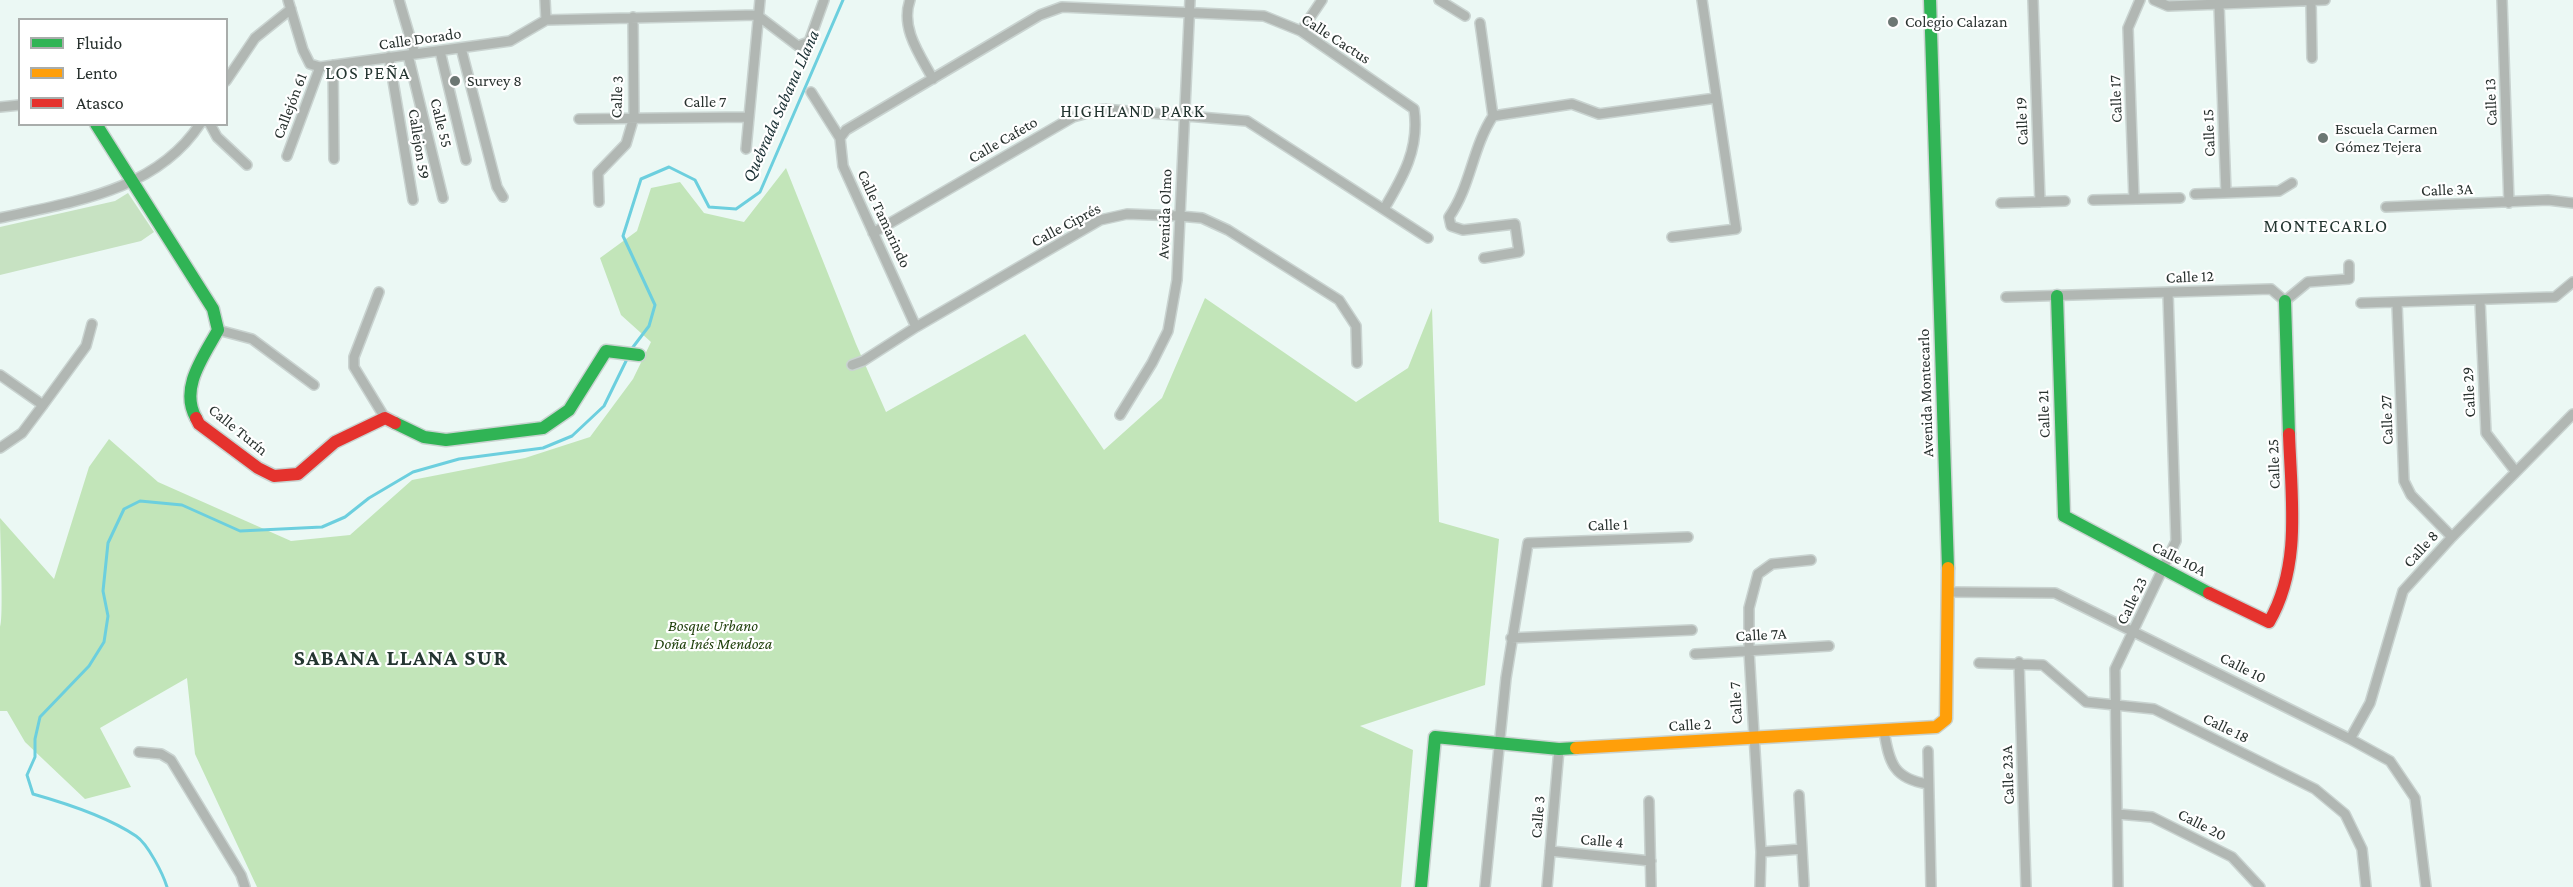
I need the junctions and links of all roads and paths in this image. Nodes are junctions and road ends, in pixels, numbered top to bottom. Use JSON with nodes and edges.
{"nodes":[{"id":1,"x":399,"y":0,"type":"edge"},
{"id":2,"x":545,"y":0,"type":"edge"},
{"id":3,"x":760,"y":0,"type":"edge"},
{"id":4,"x":824,"y":0,"type":"edge"},
{"id":5,"x":910,"y":0,"type":"edge"},
{"id":6,"x":1190,"y":0,"type":"edge"},
{"id":7,"x":1322,"y":0,"type":"edge"},
{"id":8,"x":1439,"y":0,"type":"edge"},
{"id":9,"x":1702,"y":0,"type":"edge"},
{"id":10,"x":1930,"y":0,"type":"edge"},
{"id":11,"x":2033,"y":0,"type":"edge"},
{"id":12,"x":2140,"y":0,"type":"edge"},
{"id":13,"x":2154,"y":0,"type":"edge"},
{"id":14,"x":2325,"y":0,"type":"edge"},
{"id":15,"x":2502,"y":0,"type":"edge"},
{"id":16,"x":2249,"y":2,"type":"edge"},
{"id":17,"x":2311,"y":2,"type":"junction"},
{"id":18,"x":290,"y":4,"type":"edge"},
{"id":19,"x":2219,"y":5,"type":"junction"},
{"id":20,"x":1190,"y":11,"type":"junction"},
{"id":21,"x":757,"y":15,"type":"junction"},
{"id":22,"x":1465,"y":16,"type":"dead end"},
{"id":23,"x":633,"y":17,"type":"junction"},
{"id":24,"x":546,"y":20,"type":"junction"},
{"id":25,"x":1480,"y":23,"type":"dead end"},
{"id":26,"x":1301,"y":31,"type":"junction"},
{"id":27,"x":461,"y":48,"type":"junction"},
{"id":28,"x":440,"y":51,"type":"junction"},
{"id":29,"x":412,"y":55,"type":"junction"},
{"id":30,"x":389,"y":57,"type":"junction"},
{"id":31,"x":2312,"y":58,"type":"dead end"},
{"id":32,"x":333,"y":65,"type":"junction"},
{"id":33,"x":320,"y":68,"type":"junction"},
{"id":34,"x":228,"y":78,"type":"edge"},
{"id":35,"x":933,"y":79,"type":"junction"},
{"id":36,"x":811,"y":92,"type":"dead end"},
{"id":37,"x":1716,"y":98,"type":"junction"},
{"id":38,"x":0,"y":105,"type":"edge"},
{"id":39,"x":18,"y":105,"type":"edge"},
{"id":40,"x":1184,"y":114,"type":"junction"},
{"id":41,"x":1493,"y":116,"type":"junction"},
{"id":42,"x":634,"y":117,"type":"junction"},
{"id":43,"x":748,"y":117,"type":"junction"},
{"id":44,"x":579,"y":119,"type":"dead end"},
{"id":45,"x":97,"y":126,"type":"edge"},
{"id":46,"x":198,"y":126,"type":"edge"},
{"id":47,"x":211,"y":126,"type":"edge"},
{"id":48,"x":840,"y":138,"type":"junction"},
{"id":49,"x":746,"y":149,"type":"dead end"},
{"id":50,"x":287,"y":156,"type":"dead end"},
{"id":51,"x":334,"y":159,"type":"dead end"},
{"id":52,"x":466,"y":160,"type":"dead end"},
{"id":53,"x":247,"y":165,"type":"dead end"},
{"id":54,"x":132,"y":182,"type":"junction"},
{"id":55,"x":2292,"y":183,"type":"dead end"},
{"id":56,"x":2226,"y":193,"type":"junction"},
{"id":57,"x":2195,"y":194,"type":"dead end"},
{"id":58,"x":503,"y":197,"type":"dead end"},
{"id":59,"x":443,"y":198,"type":"dead end"},
{"id":60,"x":2180,"y":198,"type":"dead end"},
{"id":61,"x":2134,"y":199,"type":"junction"},
{"id":62,"x":413,"y":200,"type":"dead end"},
{"id":63,"x":2093,"y":200,"type":"dead end"},
{"id":64,"x":2065,"y":201,"type":"dead end"},
{"id":65,"x":599,"y":202,"type":"dead end"},
{"id":66,"x":2040,"y":202,"type":"junction"},
{"id":67,"x":2001,"y":203,"type":"dead end"},
{"id":68,"x":2509,"y":203,"type":"junction"},
{"id":69,"x":2573,"y":203,"type":"edge"},
{"id":70,"x":2386,"y":207,"type":"dead end"},
{"id":71,"x":1384,"y":209,"type":"junction"},
{"id":72,"x":1179,"y":216,"type":"junction"},
{"id":73,"x":0,"y":218,"type":"edge"},
{"id":74,"x":873,"y":233,"type":"junction"},
{"id":75,"x":1672,"y":237,"type":"dead end"},
{"id":76,"x":1428,"y":238,"type":"dead end"},
{"id":77,"x":1484,"y":258,"type":"dead end"},
{"id":78,"x":2349,"y":265,"type":"dead end"},
{"id":79,"x":2573,"y":282,"type":"edge"},
{"id":80,"x":380,"y":292,"type":"dead end"},
{"id":81,"x":2168,"y":292,"type":"junction"},
{"id":82,"x":2057,"y":296,"type":"junction"},
{"id":83,"x":2006,"y":297,"type":"dead end"},
{"id":84,"x":2285,"y":301,"type":"junction"},
{"id":85,"x":2480,"y":301,"type":"junction"},
{"id":86,"x":2361,"y":303,"type":"dead end"},
{"id":87,"x":2397,"y":304,"type":"junction"},
{"id":88,"x":92,"y":324,"type":"dead end"},
{"id":89,"x":916,"y":327,"type":"junction"},
{"id":90,"x":218,"y":330,"type":"junction"},
{"id":91,"x":639,"y":355,"type":"dead end"},
{"id":92,"x":1358,"y":363,"type":"dead end"},
{"id":93,"x":852,"y":365,"type":"dead end"},
{"id":94,"x":0,"y":375,"type":"edge"},
{"id":95,"x":314,"y":385,"type":"dead end"},
{"id":96,"x":43,"y":405,"type":"junction"},
{"id":97,"x":2573,"y":414,"type":"edge"},
{"id":98,"x":1120,"y":415,"type":"dead end"},
{"id":99,"x":384,"y":418,"type":"junction"},
{"id":100,"x":0,"y":448,"type":"edge"},
{"id":101,"x":2516,"y":472,"type":"junction"},
{"id":102,"x":2076,"y":523,"type":"joint"},
{"id":103,"x":1688,"y":537,"type":"dead end"},
{"id":104,"x":2452,"y":537,"type":"junction"},
{"id":105,"x":1810,"y":560,"type":"dead end"},
{"id":106,"x":2164,"y":571,"type":"junction"},
{"id":107,"x":1949,"y":592,"type":"junction"},
{"id":108,"x":2269,"y":622,"type":"joint"},
{"id":109,"x":1692,"y":630,"type":"dead end"},
{"id":110,"x":2134,"y":630,"type":"junction"},
{"id":111,"x":1511,"y":638,"type":"junction"},
{"id":112,"x":1829,"y":646,"type":"dead end"},
{"id":113,"x":1749,"y":651,"type":"junction"},
{"id":114,"x":1695,"y":654,"type":"dead end"},
{"id":115,"x":2019,"y":662,"type":"junction"},
{"id":116,"x":1979,"y":663,"type":"dead end"},
{"id":117,"x":2114,"y":703,"type":"junction"},
{"id":118,"x":1884,"y":731,"type":"junction"},
{"id":119,"x":1753,"y":737,"type":"junction"},
{"id":120,"x":2350,"y":739,"type":"junction"},
{"id":121,"x":1499,"y":743,"type":"junction"},
{"id":122,"x":1559,"y":749,"type":"junction"},
{"id":123,"x":1928,"y":751,"type":"dead end"},
{"id":124,"x":139,"y":752,"type":"dead end"},
{"id":125,"x":1928,"y":784,"type":"junction"},
{"id":126,"x":1799,"y":795,"type":"dead end"},
{"id":127,"x":1649,"y":801,"type":"dead end"},
{"id":128,"x":2118,"y":814,"type":"junction"},
{"id":129,"x":1801,"y":849,"type":"junction"},
{"id":130,"x":1550,"y":851,"type":"junction"},
{"id":131,"x":1761,"y":852,"type":"junction"},
{"id":132,"x":1651,"y":861,"type":"junction"},
{"id":133,"x":1804,"y":885,"type":"dead end"},
{"id":134,"x":245,"y":887,"type":"edge"},
{"id":135,"x":1422,"y":887,"type":"edge"},
{"id":136,"x":1485,"y":887,"type":"edge"},
{"id":137,"x":1547,"y":887,"type":"edge"},
{"id":138,"x":1651,"y":887,"type":"edge"},
{"id":139,"x":1760,"y":887,"type":"edge"},
{"id":140,"x":1931,"y":887,"type":"edge"},
{"id":141,"x":2026,"y":887,"type":"edge"},
{"id":142,"x":2118,"y":887,"type":"edge"},
{"id":143,"x":2260,"y":887,"type":"edge"},
{"id":144,"x":2366,"y":887,"type":"edge"},
{"id":145,"x":2426,"y":887,"type":"edge"}],
"edges":[{"from":1,"to":29,"type":"street","name":"Calle 55"},
{"from":2,"to":24,"type":"street"},
{"from":3,"to":21,"type":"street","name":"Calle 7"},
{"from":4,"to":21,"type":"street"},
{"from":5,"to":35,"type":"street"},
{"from":6,"to":20,"type":"street","name":"Avenida Olmo"},
{"from":7,"to":26,"type":"street"},
{"from":8,"to":22,"type":"street"},
{"from":9,"to":37,"type":"street"},
{"from":10,"to":107,"type":"street","name":"Avenida Montecarlo"},
{"from":11,"to":66,"type":"street","name":"Calle 19"},
{"from":12,"to":61,"type":"street","name":"Calle 17"},
{"from":13,"to":19,"type":"street"},
{"from":14,"to":17,"type":"street"},
{"from":15,"to":68,"type":"street","name":"Calle 13"},
{"from":16,"to":17,"type":"street"},
{"from":16,"to":19,"type":"street"},
{"from":17,"to":31,"type":"street"},
{"from":18,"to":33,"type":"street"},
{"from":18,"to":34,"type":"street"},
{"from":19,"to":56,"type":"street","name":"Calle 15"},
{"from":20,"to":26,"type":"street","name":"Calle Cactus"},
{"from":20,"to":35,"type":"street","name":"Calle Cactus"},
{"from":20,"to":40,"type":"street","name":"Avenida Olmo"},
{"from":21,"to":23,"type":"street"},
{"from":21,"to":43,"type":"street","name":"Calle 7"},
{"from":23,"to":24,"type":"street"},
{"from":23,"to":42,"type":"street","name":"Calle 3"},
{"from":24,"to":27,"type":"street","name":"Calle Dorado"},
{"from":25,"to":41,"type":"street"},
{"from":26,"to":71,"type":"street","name":"Calle Cactus"},
{"from":27,"to":28,"type":"street","name":"Calle Dorado"},
{"from":27,"to":58,"type":"street"},
{"from":28,"to":29,"type":"street","name":"Calle Dorado"},
{"from":28,"to":52,"type":"street"},
{"from":29,"to":30,"type":"street","name":"Calle Dorado"},
{"from":29,"to":59,"type":"street","name":"Calle 55"},
{"from":30,"to":32,"type":"street","name":"Calle Dorado"},
{"from":30,"to":62,"type":"street","name":"Callejon 59"},
{"from":32,"to":33,"type":"street","name":"Calle Dorado"},
{"from":32,"to":51,"type":"street"},
{"from":33,"to":50,"type":"street","name":"Callejón 61"},
{"from":35,"to":48,"type":"street","name":"Calle Cactus"},
{"from":36,"to":48,"type":"street","name":"Calle Tamarindo"},
{"from":37,"to":41,"type":"street"},
{"from":37,"to":75,"type":"street"},
{"from":38,"to":39,"type":"street"},
{"from":40,"to":71,"type":"street","name":"Calle Cafeto"},
{"from":40,"to":72,"type":"street","name":"Avenida Olmo"},
{"from":40,"to":74,"type":"street","name":"Calle Cafeto"},
{"from":41,"to":77,"type":"street"},
{"from":42,"to":43,"type":"street","name":"Calle 7"},
{"from":42,"to":44,"type":"street","name":"Calle 7"},
{"from":42,"to":65,"type":"street","name":"Calle 3"},
{"from":43,"to":49,"type":"street"},
{"from":45,"to":54,"type":"street"},
{"from":46,"to":54,"type":"street"},
{"from":47,"to":53,"type":"street"},
{"from":48,"to":74,"type":"street","name":"Calle Tamarindo"},
{"from":54,"to":73,"type":"street"},
{"from":54,"to":90,"type":"street"},
{"from":55,"to":56,"type":"street"},
{"from":56,"to":57,"type":"street"},
{"from":60,"to":61,"type":"street"},
{"from":61,"to":63,"type":"street"},
{"from":64,"to":66,"type":"street"},
{"from":66,"to":67,"type":"street"},
{"from":68,"to":69,"type":"street","name":"Calle 3A"},
{"from":68,"to":70,"type":"street","name":"Calle 3A"},
{"from":71,"to":76,"type":"street","name":"Calle Cafeto"},
{"from":72,"to":89,"type":"street","name":"Calle Ciprés"},
{"from":72,"to":92,"type":"street","name":"Calle Ciprés"},
{"from":72,"to":98,"type":"street","name":"Avenida Olmo"},
{"from":74,"to":89,"type":"street","name":"Calle Tamarindo"},
{"from":78,"to":84,"type":"street"},
{"from":79,"to":85,"type":"street"},
{"from":80,"to":99,"type":"street"},
{"from":81,"to":82,"type":"street","name":"Calle 12"},
{"from":81,"to":84,"type":"street","name":"Calle 12"},
{"from":81,"to":106,"type":"street","name":"Calle 23"},
{"from":82,"to":83,"type":"street","name":"Calle 12"},
{"from":82,"to":102,"type":"street","name":"Calle 21"},
{"from":84,"to":108,"type":"street","name":"Calle 25"},
{"from":85,"to":87,"type":"street"},
{"from":85,"to":101,"type":"street","name":"Calle 29"},
{"from":86,"to":87,"type":"street"},
{"from":87,"to":104,"type":"street","name":"Calle 27"},
{"from":88,"to":96,"type":"street"},
{"from":89,"to":93,"type":"street","name":"Calle Ciprés"},
{"from":90,"to":95,"type":"street"},
{"from":90,"to":99,"type":"street","name":"Calle Turín"},
{"from":91,"to":99,"type":"street"},
{"from":94,"to":96,"type":"street"},
{"from":96,"to":100,"type":"street"},
{"from":97,"to":101,"type":"street","name":"Calle 8"},
{"from":101,"to":104,"type":"street","name":"Calle 8"},
{"from":102,"to":106,"type":"street","name":"Calle 10A"},
{"from":103,"to":111,"type":"street","name":"Calle 1"},
{"from":104,"to":120,"type":"street","name":"Calle 8"},
{"from":105,"to":113,"type":"street","name":"Calle 7"},
{"from":106,"to":108,"type":"street","name":"Calle 10A"},
{"from":106,"to":110,"type":"street","name":"Calle 23"},
{"from":107,"to":110,"type":"street","name":"Calle 10"},
{"from":107,"to":118,"type":"street","name":"Avenida Montecarlo"},
{"from":109,"to":111,"type":"street"},
{"from":110,"to":117,"type":"street","name":"Calle 23"},
{"from":110,"to":120,"type":"street","name":"Calle 10"},
{"from":111,"to":121,"type":"street"},
{"from":112,"to":113,"type":"street","name":"Calle 7A"},
{"from":113,"to":114,"type":"street","name":"Calle 7A"},
{"from":113,"to":119,"type":"street","name":"Calle 7"},
{"from":115,"to":116,"type":"street","name":"Calle 18"},
{"from":115,"to":117,"type":"street","name":"Calle 18"},
{"from":115,"to":141,"type":"street","name":"Calle 23A"},
{"from":117,"to":128,"type":"street","name":"Calle 23"},
{"from":117,"to":144,"type":"street","name":"Calle 18"},
{"from":118,"to":119,"type":"street","name":"Calle 2"},
{"from":118,"to":125,"type":"street"},
{"from":119,"to":122,"type":"street","name":"Calle 2"},
{"from":119,"to":131,"type":"street","name":"Calle 7"},
{"from":120,"to":145,"type":"street","name":"Calle 10"},
{"from":121,"to":122,"type":"street","name":"Calle 2"},
{"from":121,"to":135,"type":"street","name":"Calle 2"},
{"from":121,"to":136,"type":"street"},
{"from":122,"to":130,"type":"street","name":"Calle 3"},
{"from":123,"to":125,"type":"street"},
{"from":124,"to":134,"type":"street"},
{"from":125,"to":140,"type":"street"},
{"from":126,"to":129,"type":"street"},
{"from":127,"to":132,"type":"street"},
{"from":128,"to":142,"type":"street","name":"Calle 23"},
{"from":128,"to":143,"type":"street","name":"Calle 20"},
{"from":129,"to":131,"type":"street"},
{"from":129,"to":133,"type":"street"},
{"from":130,"to":132,"type":"street","name":"Calle 4"},
{"from":130,"to":137,"type":"street","name":"Calle 3"},
{"from":131,"to":139,"type":"street","name":"Calle 7"},
{"from":132,"to":138,"type":"street"}]}
